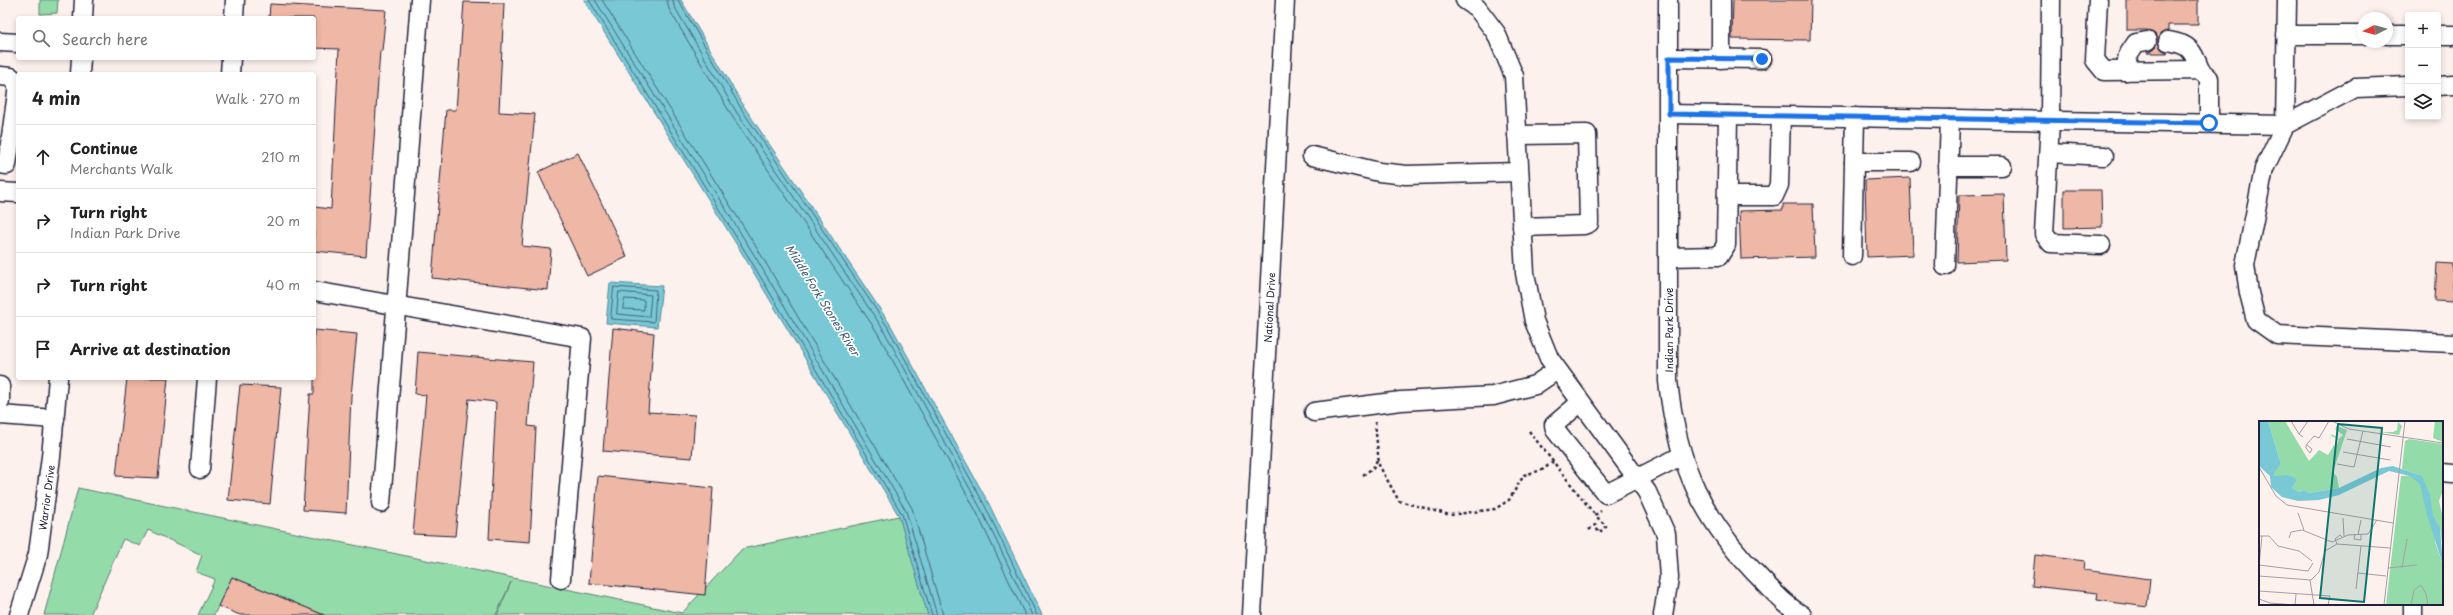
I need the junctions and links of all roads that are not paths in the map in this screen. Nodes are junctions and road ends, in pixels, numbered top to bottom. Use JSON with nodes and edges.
{"nodes":[{"id":1,"x":84,"y":0,"type":"edge"},
{"id":2,"x":235,"y":0,"type":"edge"},
{"id":3,"x":420,"y":0,"type":"edge"},
{"id":4,"x":1285,"y":0,"type":"edge"},
{"id":5,"x":1465,"y":0,"type":"edge"},
{"id":6,"x":1668,"y":0,"type":"edge"},
{"id":7,"x":1721,"y":0,"type":"edge"},
{"id":8,"x":2051,"y":0,"type":"edge"},
{"id":9,"x":2098,"y":0,"type":"edge"},
{"id":10,"x":2287,"y":0,"type":"edge"},
{"id":11,"x":82,"y":16,"type":"edge"},
{"id":12,"x":234,"y":16,"type":"edge"},
{"id":13,"x":2286,"y":35,"type":"junction"},
{"id":14,"x":2357,"y":35,"type":"edge"},
{"id":15,"x":2393,"y":35,"type":"edge"},
{"id":16,"x":2405,"y":35,"type":"edge"},
{"id":17,"x":2441,"y":35,"type":"edge"},
{"id":18,"x":2453,"y":35,"type":"edge"},
{"id":19,"x":2147,"y":41,"type":"dead end"},
{"id":20,"x":2168,"y":41,"type":"dead end"},
{"id":21,"x":1669,"y":58,"type":"junction"},
{"id":22,"x":1720,"y":59,"type":"junction"},
{"id":23,"x":1762,"y":59,"type":"dead end"},
{"id":24,"x":81,"y":60,"type":"edge"},
{"id":25,"x":231,"y":60,"type":"edge"},
{"id":26,"x":2200,"y":70,"type":"junction"},
{"id":27,"x":2125,"y":71,"type":"junction"},
{"id":28,"x":80,"y":72,"type":"edge"},
{"id":29,"x":230,"y":72,"type":"edge"},
{"id":30,"x":0,"y":76,"type":"edge"},
{"id":31,"x":16,"y":83,"type":"edge"},
{"id":32,"x":2453,"y":85,"type":"edge"},
{"id":33,"x":2405,"y":86,"type":"edge"},
{"id":34,"x":2441,"y":86,"type":"edge"},
{"id":35,"x":16,"y":100,"type":"edge"},
{"id":36,"x":1669,"y":114,"type":"junction"},
{"id":37,"x":1728,"y":115,"type":"junction"},
{"id":38,"x":1781,"y":116,"type":"junction"},
{"id":39,"x":1855,"y":117,"type":"junction"},
{"id":40,"x":1950,"y":119,"type":"junction"},
{"id":41,"x":2050,"y":121,"type":"junction"},
{"id":42,"x":2209,"y":123,"type":"junction"},
{"id":43,"x":2286,"y":125,"type":"junction"},
{"id":44,"x":1517,"y":135,"type":"junction"},
{"id":45,"x":2049,"y":153,"type":"junction"},
{"id":46,"x":1312,"y":156,"type":"dead end"},
{"id":47,"x":2104,"y":156,"type":"dead end"},
{"id":48,"x":1854,"y":162,"type":"junction"},
{"id":49,"x":1911,"y":162,"type":"dead end"},
{"id":50,"x":0,"y":164,"type":"edge"},
{"id":51,"x":1948,"y":166,"type":"junction"},
{"id":52,"x":2002,"y":166,"type":"dead end"},
{"id":53,"x":1519,"y":172,"type":"junction"},
{"id":54,"x":0,"y":192,"type":"edge"},
{"id":55,"x":16,"y":193,"type":"edge"},
{"id":56,"x":1727,"y":196,"type":"junction"},
{"id":57,"x":1522,"y":227,"type":"junction"},
{"id":58,"x":2101,"y":245,"type":"dead end"},
{"id":59,"x":1852,"y":256,"type":"dead end"},
{"id":60,"x":1668,"y":257,"type":"junction"},
{"id":61,"x":1945,"y":266,"type":"dead end"},
{"id":62,"x":316,"y":291,"type":"edge"},
{"id":63,"x":395,"y":304,"type":"junction"},
{"id":64,"x":2453,"y":343,"type":"edge"},
{"id":65,"x":1557,"y":370,"type":"junction"},
{"id":66,"x":58,"y":380,"type":"edge"},
{"id":67,"x":207,"y":380,"type":"edge"},
{"id":68,"x":0,"y":386,"type":"edge"},
{"id":69,"x":0,"y":401,"type":"edge"},
{"id":70,"x":1581,"y":402,"type":"junction"},
{"id":71,"x":1314,"y":412,"type":"dead end"},
{"id":72,"x":0,"y":415,"type":"edge"},
{"id":73,"x":55,"y":419,"type":"junction"},
{"id":74,"x":1681,"y":456,"type":"junction"},
{"id":75,"x":200,"y":469,"type":"dead end"},
{"id":76,"x":2443,"y":473,"type":"edge"},
{"id":77,"x":2453,"y":474,"type":"edge"},
{"id":78,"x":1636,"y":477,"type":"junction"},
{"id":79,"x":381,"y":503,"type":"dead end"},
{"id":80,"x":560,"y":579,"type":"dead end"},
{"id":81,"x":19,"y":615,"type":"edge"},
{"id":82,"x":1252,"y":615,"type":"edge"},
{"id":83,"x":1663,"y":615,"type":"edge"},
{"id":84,"x":1802,"y":615,"type":"edge"}],
"edges":[{"from":1,"to":11,"type":"street"},
{"from":2,"to":12,"type":"street"},
{"from":3,"to":63,"type":"street"},
{"from":4,"to":82,"type":"street","name":"National Drive"},
{"from":5,"to":44,"type":"street"},
{"from":6,"to":21,"type":"street","name":"Indian Park Drive"},
{"from":7,"to":22,"type":"street"},
{"from":8,"to":41,"type":"street"},
{"from":9,"to":27,"type":"street"},
{"from":10,"to":13,"type":"street"},
{"from":13,"to":14,"type":"street"},
{"from":13,"to":43,"type":"street"},
{"from":15,"to":16,"type":"street"},
{"from":17,"to":18,"type":"street"},
{"from":19,"to":27,"type":"street"},
{"from":20,"to":26,"type":"street"},
{"from":21,"to":22,"type":"street"},
{"from":21,"to":36,"type":"street","name":"Indian Park Drive"},
{"from":22,"to":23,"type":"street"},
{"from":24,"to":28,"type":"street"},
{"from":25,"to":29,"type":"street"},
{"from":26,"to":27,"type":"street"},
{"from":26,"to":42,"type":"street"},
{"from":30,"to":31,"type":"street"},
{"from":32,"to":34,"type":"street"},
{"from":33,"to":43,"type":"street"},
{"from":35,"to":50,"type":"street"},
{"from":36,"to":37,"type":"street"},
{"from":36,"to":60,"type":"street","name":"Indian Park Drive"},
{"from":37,"to":38,"type":"street"},
{"from":37,"to":56,"type":"street"},
{"from":38,"to":39,"type":"street"},
{"from":38,"to":56,"type":"street"},
{"from":39,"to":40,"type":"street"},
{"from":39,"to":48,"type":"street"},
{"from":40,"to":41,"type":"street"},
{"from":40,"to":51,"type":"street"},
{"from":41,"to":42,"type":"street"},
{"from":41,"to":45,"type":"street"},
{"from":42,"to":43,"type":"street"},
{"from":43,"to":64,"type":"street"},
{"from":44,"to":53,"type":"street"},
{"from":44,"to":57,"type":"street"},
{"from":45,"to":47,"type":"street"},
{"from":45,"to":58,"type":"street"},
{"from":46,"to":53,"type":"street"},
{"from":48,"to":49,"type":"street"},
{"from":48,"to":59,"type":"street"},
{"from":51,"to":52,"type":"street"},
{"from":51,"to":61,"type":"street"},
{"from":53,"to":57,"type":"street"},
{"from":54,"to":55,"type":"street"},
{"from":56,"to":60,"type":"street"},
{"from":57,"to":65,"type":"street"},
{"from":60,"to":74,"type":"street","name":"Indian Park Drive"},
{"from":62,"to":63,"type":"street"},
{"from":63,"to":79,"type":"street"},
{"from":63,"to":80,"type":"street"},
{"from":65,"to":70,"type":"street"},
{"from":65,"to":71,"type":"street"},
{"from":66,"to":73,"type":"street","name":"Warrior Drive"},
{"from":67,"to":75,"type":"street"},
{"from":68,"to":69,"type":"street"},
{"from":70,"to":78,"type":"street"},
{"from":70,"to":78,"type":"street"},
{"from":72,"to":73,"type":"street"},
{"from":73,"to":81,"type":"street","name":"Warrior Drive"},
{"from":74,"to":78,"type":"street"},
{"from":74,"to":84,"type":"street","name":"Indian Park Drive"},
{"from":76,"to":77,"type":"street"},
{"from":78,"to":83,"type":"street"}]}
